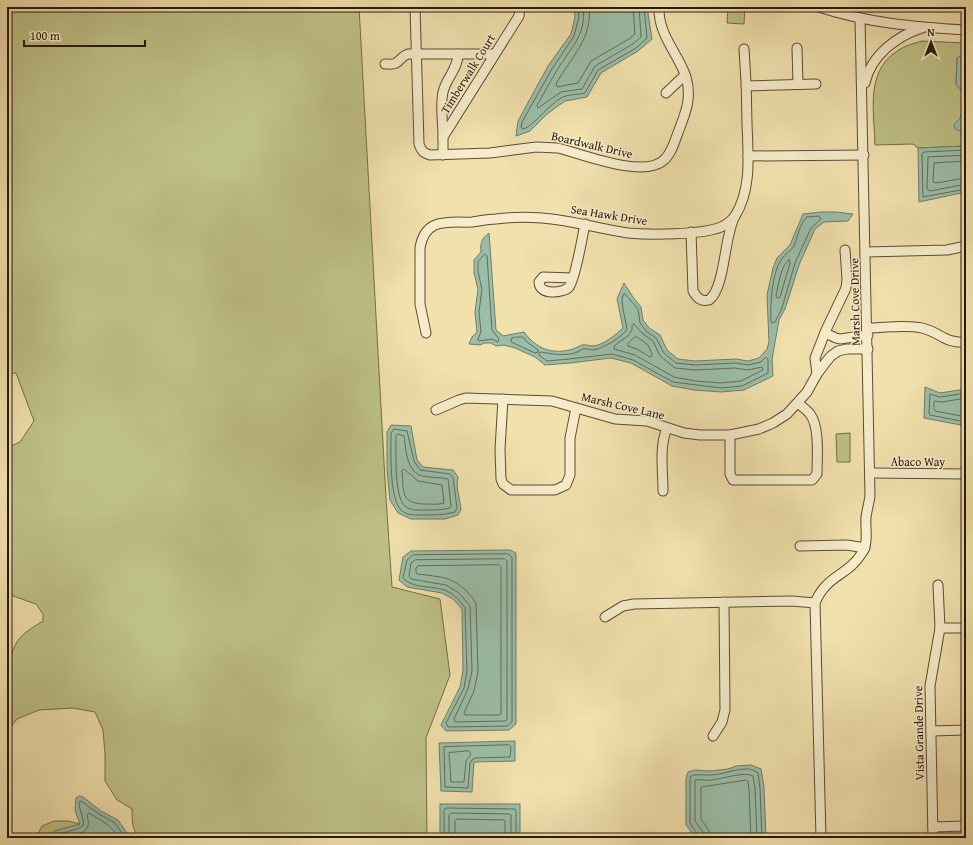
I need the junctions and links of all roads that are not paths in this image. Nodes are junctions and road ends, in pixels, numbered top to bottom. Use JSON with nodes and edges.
{"nodes":[{"id":1,"x":415,"y":7,"type":"edge"},
{"id":2,"x":520,"y":7,"type":"edge"},
{"id":3,"x":659,"y":7,"type":"edge"},
{"id":4,"x":819,"y":7,"type":"edge"},
{"id":5,"x":860,"y":19,"type":"junction"},
{"id":6,"x":926,"y":27,"type":"junction"},
{"id":7,"x":966,"y":30,"type":"edge"},
{"id":8,"x":744,"y":48,"type":"dead end"},
{"id":9,"x":797,"y":48,"type":"dead end"},
{"id":10,"x":416,"y":54,"type":"junction"},
{"id":11,"x":458,"y":54,"type":"junction"},
{"id":12,"x":494,"y":54,"type":"junction"},
{"id":13,"x":385,"y":64,"type":"dead end"},
{"id":14,"x":686,"y":76,"type":"junction"},
{"id":15,"x":798,"y":84,"type":"junction"},
{"id":16,"x":816,"y":84,"type":"dead end"},
{"id":17,"x":746,"y":86,"type":"junction"},
{"id":18,"x":862,"y":92,"type":"junction"},
{"id":19,"x":666,"y":93,"type":"dead end"},
{"id":20,"x":443,"y":137,"type":"junction"},
{"id":21,"x":443,"y":155,"type":"junction"},
{"id":22,"x":864,"y":155,"type":"junction"},
{"id":23,"x":748,"y":156,"type":"junction"},
{"id":24,"x":735,"y":216,"type":"junction"},
{"id":25,"x":585,"y":224,"type":"junction"},
{"id":26,"x":691,"y":232,"type":"junction"},
{"id":27,"x":966,"y":246,"type":"edge"},
{"id":28,"x":845,"y":250,"type":"dead end"},
{"id":29,"x":866,"y":252,"type":"junction"},
{"id":30,"x":572,"y":278,"type":"dead end"},
{"id":31,"x":868,"y":331,"type":"junction"},
{"id":32,"x":426,"y":333,"type":"dead end"},
{"id":33,"x":825,"y":333,"type":"junction"},
{"id":34,"x":838,"y":338,"type":"junction"},
{"id":35,"x":966,"y":342,"type":"edge"},
{"id":36,"x":868,"y":349,"type":"junction"},
{"id":37,"x":838,"y":352,"type":"junction"},
{"id":38,"x":817,"y":374,"type":"junction"},
{"id":39,"x":503,"y":399,"type":"junction"},
{"id":40,"x":798,"y":403,"type":"junction"},
{"id":41,"x":576,"y":408,"type":"junction"},
{"id":42,"x":436,"y":410,"type":"dead end"},
{"id":43,"x":666,"y":428,"type":"junction"},
{"id":44,"x":730,"y":435,"type":"junction"},
{"id":45,"x":870,"y":473,"type":"junction"},
{"id":46,"x":966,"y":474,"type":"edge"},
{"id":47,"x":663,"y":491,"type":"dead end"},
{"id":48,"x":800,"y":546,"type":"dead end"},
{"id":49,"x":865,"y":548,"type":"junction"},
{"id":50,"x":938,"y":585,"type":"dead end"},
{"id":51,"x":724,"y":602,"type":"junction"},
{"id":52,"x":815,"y":603,"type":"junction"},
{"id":53,"x":605,"y":618,"type":"dead end"},
{"id":54,"x":940,"y":628,"type":"junction"},
{"id":55,"x":966,"y":628,"type":"edge"},
{"id":56,"x":966,"y":730,"type":"edge"},
{"id":57,"x":931,"y":731,"type":"junction"},
{"id":58,"x":713,"y":736,"type":"dead end"},
{"id":59,"x":966,"y":826,"type":"edge"},
{"id":60,"x":933,"y":827,"type":"junction"},
{"id":61,"x":821,"y":838,"type":"edge"},
{"id":62,"x":933,"y":838,"type":"edge"}],
"edges":[{"from":1,"to":10,"type":"street","name":"Boardwalk Drive"},
{"from":2,"to":12,"type":"street","name":"Timberwalk Court"},
{"from":3,"to":14,"type":"street","name":"Boardwalk Drive"},
{"from":4,"to":5,"type":"street"},
{"from":5,"to":6,"type":"street"},
{"from":5,"to":18,"type":"street","name":"Marsh Cove Drive"},
{"from":6,"to":7,"type":"street"},
{"from":6,"to":18,"type":"street","name":"Marsh Cove Drive"},
{"from":8,"to":17,"type":"street"},
{"from":9,"to":15,"type":"street"},
{"from":10,"to":11,"type":"street"},
{"from":10,"to":13,"type":"street"},
{"from":10,"to":21,"type":"street","name":"Boardwalk Drive"},
{"from":11,"to":12,"type":"street"},
{"from":11,"to":20,"type":"street"},
{"from":12,"to":20,"type":"street","name":"Timberwalk Court"},
{"from":14,"to":19,"type":"street"},
{"from":14,"to":21,"type":"street","name":"Boardwalk Drive"},
{"from":15,"to":16,"type":"street"},
{"from":15,"to":17,"type":"street"},
{"from":17,"to":23,"type":"street"},
{"from":18,"to":22,"type":"street","name":"Marsh Cove Drive"},
{"from":20,"to":21,"type":"street"},
{"from":22,"to":23,"type":"street"},
{"from":22,"to":29,"type":"street","name":"Marsh Cove Drive"},
{"from":23,"to":24,"type":"street"},
{"from":24,"to":26,"type":"street","name":"Sea Hawk Drive"},
{"from":24,"to":26,"type":"street"},
{"from":25,"to":26,"type":"street","name":"Sea Hawk Drive"},
{"from":25,"to":30,"type":"street"},
{"from":25,"to":32,"type":"street","name":"Sea Hawk Drive"},
{"from":27,"to":29,"type":"street"},
{"from":28,"to":33,"type":"street"},
{"from":29,"to":31,"type":"street","name":"Marsh Cove Drive"},
{"from":31,"to":34,"type":"street"},
{"from":31,"to":35,"type":"street"},
{"from":31,"to":36,"type":"street","name":"Marsh Cove Drive"},
{"from":33,"to":34,"type":"street"},
{"from":33,"to":38,"type":"street"},
{"from":34,"to":37,"type":"street"},
{"from":36,"to":37,"type":"street"},
{"from":36,"to":45,"type":"street","name":"Marsh Cove Drive"},
{"from":37,"to":38,"type":"street","name":"Marsh Cove Lane"},
{"from":38,"to":40,"type":"street","name":"Marsh Cove Lane"},
{"from":39,"to":41,"type":"street","name":"Marsh Cove Lane"},
{"from":39,"to":41,"type":"street"},
{"from":39,"to":42,"type":"street","name":"Marsh Cove Lane"},
{"from":40,"to":44,"type":"street","name":"Marsh Cove Lane"},
{"from":40,"to":44,"type":"street"},
{"from":41,"to":43,"type":"street","name":"Marsh Cove Lane"},
{"from":43,"to":44,"type":"street","name":"Marsh Cove Lane"},
{"from":43,"to":47,"type":"street"},
{"from":45,"to":46,"type":"street","name":"Abaco Way"},
{"from":45,"to":49,"type":"street","name":"Marsh Cove Drive"},
{"from":48,"to":49,"type":"street"},
{"from":49,"to":52,"type":"street"},
{"from":50,"to":54,"type":"street","name":"Vista Grande Drive"},
{"from":51,"to":52,"type":"street"},
{"from":51,"to":53,"type":"street"},
{"from":51,"to":58,"type":"street"},
{"from":52,"to":61,"type":"street"},
{"from":54,"to":55,"type":"street"},
{"from":54,"to":57,"type":"street","name":"Vista Grande Drive"},
{"from":56,"to":57,"type":"street"},
{"from":57,"to":60,"type":"street","name":"Vista Grande Drive"},
{"from":59,"to":60,"type":"street"},
{"from":60,"to":62,"type":"street","name":"Vista Grande Drive"}]}
